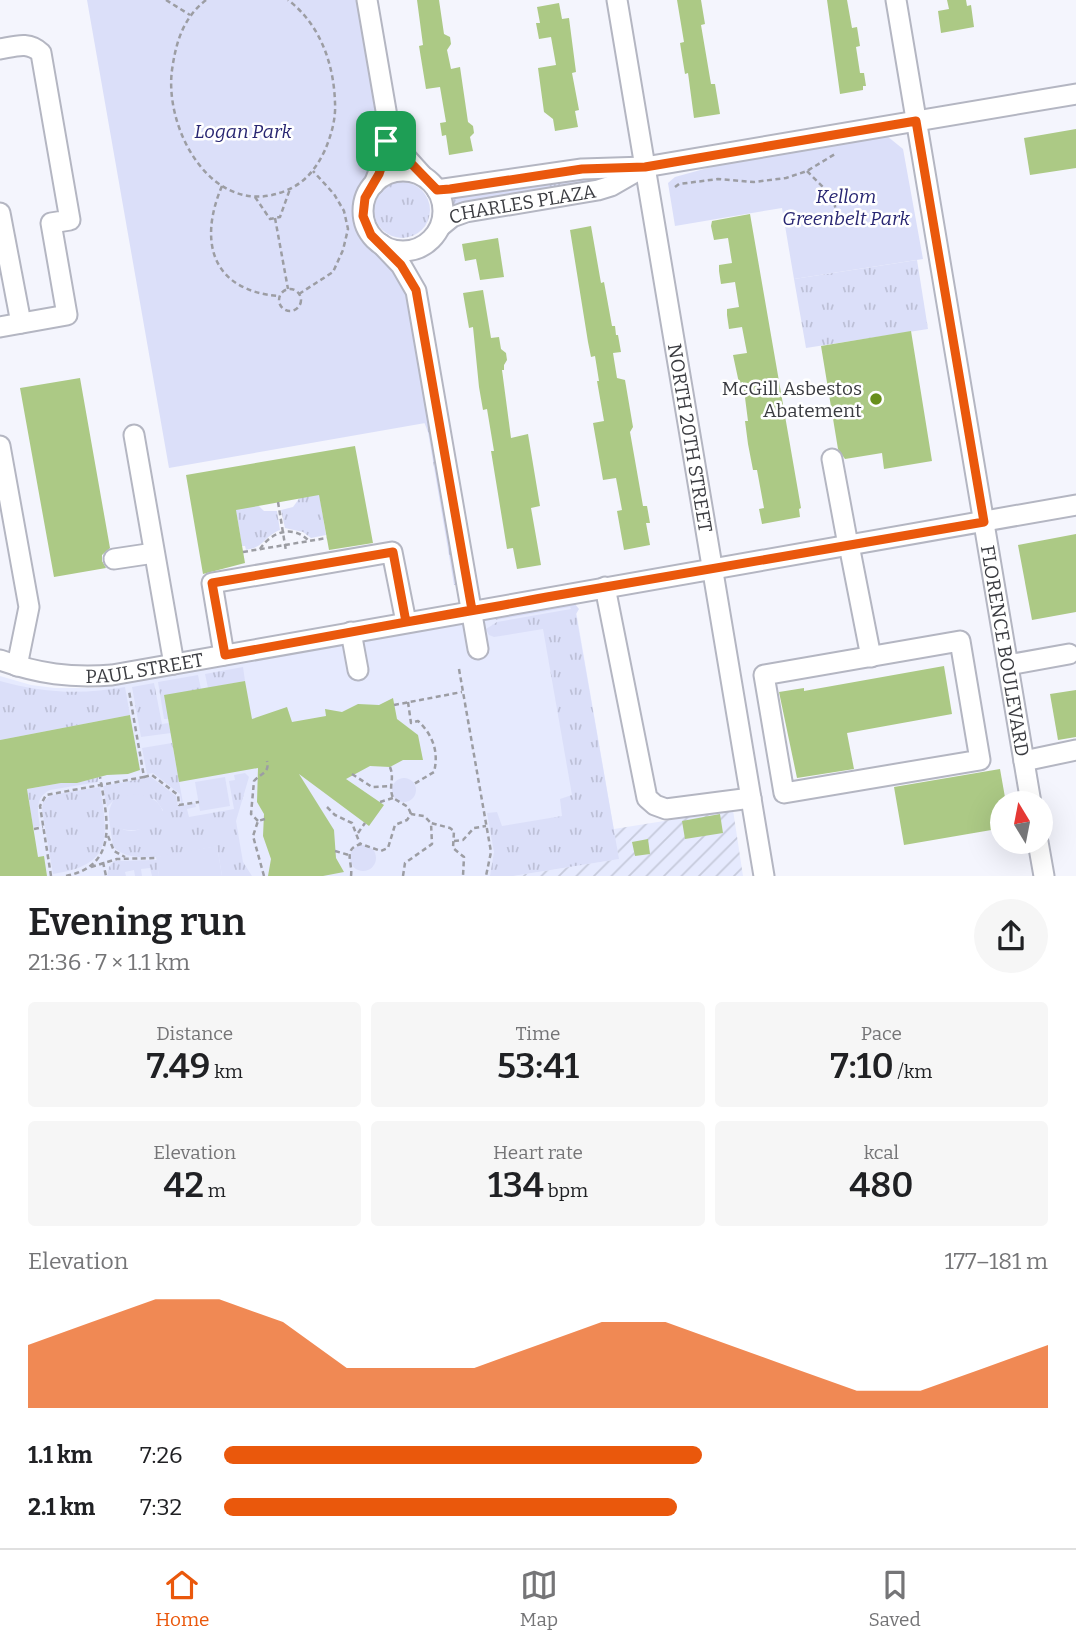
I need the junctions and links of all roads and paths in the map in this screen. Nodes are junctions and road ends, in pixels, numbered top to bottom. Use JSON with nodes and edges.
{"nodes":[{"id":1,"x":166,"y":0,"type":"edge"},
{"id":2,"x":206,"y":0,"type":"edge"},
{"id":3,"x":288,"y":0,"type":"edge"},
{"id":4,"x":367,"y":0,"type":"edge"},
{"id":5,"x":617,"y":0,"type":"edge"},
{"id":6,"x":896,"y":0,"type":"edge"},
{"id":7,"x":190,"y":16,"type":"junction"},
{"id":8,"x":0,"y":50,"type":"edge"},
{"id":9,"x":1076,"y":94,"type":"edge"},
{"id":10,"x":916,"y":121,"type":"junction"},
{"id":11,"x":389,"y":128,"type":"junction"},
{"id":12,"x":841,"y":151,"type":"dead end"},
{"id":13,"x":645,"y":167,"type":"junction"},
{"id":14,"x":313,"y":171,"type":"junction"},
{"id":15,"x":807,"y":171,"type":"junction"},
{"id":16,"x":430,"y":183,"type":"junction"},
{"id":17,"x":222,"y":186,"type":"junction"},
{"id":18,"x":373,"y":186,"type":"junction"},
{"id":19,"x":675,"y":187,"type":"dead end"},
{"id":20,"x":290,"y":188,"type":"junction"},
{"id":21,"x":254,"y":196,"type":"junction"},
{"id":22,"x":836,"y":211,"type":"dead end"},
{"id":23,"x":0,"y":213,"type":"edge"},
{"id":24,"x":275,"y":218,"type":"junction"},
{"id":25,"x":440,"y":226,"type":"junction"},
{"id":26,"x":427,"y":243,"type":"junction"},
{"id":27,"x":381,"y":244,"type":"junction"},
{"id":28,"x":288,"y":289,"type":"junction"},
{"id":29,"x":416,"y":290,"type":"junction"},
{"id":30,"x":299,"y":294,"type":"junction"},
{"id":31,"x":279,"y":296,"type":"junction"},
{"id":32,"x":21,"y":323,"type":"junction"},
{"id":33,"x":0,"y":327,"type":"edge"},
{"id":34,"x":134,"y":435,"type":"dead end"},
{"id":35,"x":1,"y":456,"type":"edge"},
{"id":36,"x":832,"y":459,"type":"dead end"},
{"id":37,"x":278,"y":502,"type":"dead end"},
{"id":38,"x":1076,"y":505,"type":"edge"},
{"id":39,"x":984,"y":522,"type":"junction"},
{"id":40,"x":283,"y":532,"type":"junction"},
{"id":41,"x":327,"y":538,"type":"dead end"},
{"id":42,"x":309,"y":541,"type":"junction"},
{"id":43,"x":285,"y":545,"type":"junction"},
{"id":44,"x":848,"y":545,"type":"junction"},
{"id":45,"x":260,"y":549,"type":"junction"},
{"id":46,"x":243,"y":552,"type":"dead end"},
{"id":47,"x":154,"y":553,"type":"junction"},
{"id":48,"x":286,"y":553,"type":"dead end"},
{"id":49,"x":114,"y":559,"type":"dead end"},
{"id":50,"x":712,"y":569,"type":"junction"},
{"id":51,"x":606,"y":587,"type":"junction"},
{"id":52,"x":472,"y":610,"type":"junction"},
{"id":53,"x":406,"y":622,"type":"junction"},
{"id":54,"x":351,"y":632,"type":"junction"},
{"id":55,"x":478,"y":649,"type":"dead end"},
{"id":56,"x":1069,"y":654,"type":"dead end"},
{"id":57,"x":225,"y":655,"type":"junction"},
{"id":58,"x":870,"y":657,"type":"junction"},
{"id":59,"x":8,"y":663,"type":"edge"},
{"id":60,"x":174,"y":664,"type":"junction"},
{"id":61,"x":1008,"y":665,"type":"junction"},
{"id":62,"x":458,"y":669,"type":"dead end"},
{"id":63,"x":358,"y":670,"type":"dead end"},
{"id":64,"x":128,"y":684,"type":"dead end"},
{"id":65,"x":463,"y":692,"type":"junction"},
{"id":66,"x":408,"y":702,"type":"junction"},
{"id":67,"x":394,"y":705,"type":"dead end"},
{"id":68,"x":1076,"y":750,"type":"edge"},
{"id":69,"x":267,"y":761,"type":"dead end"},
{"id":70,"x":1024,"y":761,"type":"junction"},
{"id":71,"x":390,"y":767,"type":"dead end"},
{"id":72,"x":352,"y":774,"type":"dead end"},
{"id":73,"x":100,"y":777,"type":"dead end"},
{"id":74,"x":144,"y":777,"type":"junction"},
{"id":75,"x":101,"y":784,"type":"junction"},
{"id":76,"x":414,"y":785,"type":"dead end"},
{"id":77,"x":391,"y":786,"type":"junction"},
{"id":78,"x":1029,"y":791,"type":"edge"},
{"id":79,"x":393,"y":798,"type":"junction"},
{"id":80,"x":751,"y":798,"type":"junction"},
{"id":81,"x":199,"y":802,"type":"dead end"},
{"id":82,"x":380,"y":802,"type":"dead end"},
{"id":83,"x":327,"y":807,"type":"dead end"},
{"id":84,"x":411,"y":814,"type":"junction"},
{"id":85,"x":265,"y":819,"type":"dead end"},
{"id":86,"x":258,"y":821,"type":"junction"},
{"id":87,"x":365,"y":823,"type":"dead end"},
{"id":88,"x":431,"y":823,"type":"junction"},
{"id":89,"x":486,"y":826,"type":"junction"},
{"id":90,"x":43,"y":827,"type":"junction"},
{"id":91,"x":34,"y":829,"type":"dead end"},
{"id":92,"x":108,"y":833,"type":"junction"},
{"id":93,"x":358,"y":834,"type":"junction"},
{"id":94,"x":454,"y":841,"type":"junction"},
{"id":95,"x":360,"y":844,"type":"junction"},
{"id":96,"x":335,"y":851,"type":"dead end"},
{"id":97,"x":1040,"y":854,"type":"edge"},
{"id":98,"x":349,"y":855,"type":"junction"},
{"id":99,"x":128,"y":858,"type":"junction"},
{"id":100,"x":156,"y":858,"type":"dead end"},
{"id":101,"x":103,"y":861,"type":"junction"},
{"id":102,"x":85,"y":870,"type":"junction"},
{"id":103,"x":51,"y":876,"type":"edge"},
{"id":104,"x":66,"y":876,"type":"edge"},
{"id":105,"x":106,"y":876,"type":"edge"},
{"id":106,"x":264,"y":876,"type":"edge"},
{"id":107,"x":351,"y":876,"type":"edge"},
{"id":108,"x":403,"y":876,"type":"edge"},
{"id":109,"x":463,"y":876,"type":"edge"},
{"id":110,"x":486,"y":876,"type":"edge"},
{"id":111,"x":764,"y":876,"type":"edge"},
{"id":112,"x":1044,"y":876,"type":"edge"}],
"edges":[{"from":1,"to":7,"type":"path"},
{"from":2,"to":7,"type":"path"},
{"from":3,"to":14,"type":"path"},
{"from":4,"to":11,"type":"street"},
{"from":5,"to":13,"type":"street","name":"NORTH 20TH STREET"},
{"from":6,"to":10,"type":"street","name":"FLORENCE BOULEVARD"},
{"from":7,"to":17,"type":"path"},
{"from":8,"to":32,"type":"street"},
{"from":9,"to":10,"type":"street"},
{"from":10,"to":13,"type":"street"},
{"from":10,"to":39,"type":"street","name":"FLORENCE BOULEVARD"},
{"from":11,"to":16,"type":"street"},
{"from":11,"to":18,"type":"street"},
{"from":12,"to":15,"type":"path"},
{"from":13,"to":16,"type":"street","name":"CHARLES PLAZA"},
{"from":13,"to":25,"type":"street","name":"CHARLES PLAZA"},
{"from":13,"to":50,"type":"street","name":"NORTH 20TH STREET"},
{"from":14,"to":20,"type":"path"},
{"from":14,"to":30,"type":"path"},
{"from":15,"to":19,"type":"path"},
{"from":15,"to":22,"type":"path"},
{"from":16,"to":18,"type":"street"},
{"from":16,"to":25,"type":"street"},
{"from":17,"to":21,"type":"path"},
{"from":17,"to":31,"type":"path"},
{"from":18,"to":27,"type":"street"},
{"from":20,"to":21,"type":"path"},
{"from":20,"to":24,"type":"path"},
{"from":21,"to":24,"type":"path"},
{"from":23,"to":32,"type":"street"},
{"from":24,"to":28,"type":"path"},
{"from":25,"to":26,"type":"street"},
{"from":26,"to":27,"type":"street"},
{"from":26,"to":29,"type":"street"},
{"from":27,"to":29,"type":"street"},
{"from":28,"to":30,"type":"path"},
{"from":28,"to":31,"type":"path"},
{"from":29,"to":52,"type":"street"},
{"from":30,"to":31,"type":"path"},
{"from":32,"to":33,"type":"street"},
{"from":34,"to":47,"type":"street"},
{"from":35,"to":59,"type":"street"},
{"from":36,"to":44,"type":"street"},
{"from":37,"to":40,"type":"path"},
{"from":38,"to":39,"type":"street","name":"PAUL STREET"},
{"from":39,"to":44,"type":"street","name":"PAUL STREET"},
{"from":39,"to":61,"type":"street","name":"FLORENCE BOULEVARD"},
{"from":40,"to":42,"type":"path"},
{"from":40,"to":43,"type":"path"},
{"from":40,"to":45,"type":"path"},
{"from":41,"to":42,"type":"path"},
{"from":42,"to":43,"type":"path"},
{"from":43,"to":45,"type":"path"},
{"from":43,"to":48,"type":"path"},
{"from":44,"to":50,"type":"street","name":"PAUL STREET"},
{"from":44,"to":58,"type":"street"},
{"from":45,"to":46,"type":"path"},
{"from":47,"to":49,"type":"street"},
{"from":47,"to":60,"type":"street"},
{"from":50,"to":51,"type":"street","name":"PAUL STREET"},
{"from":50,"to":80,"type":"street","name":"NORTH 20TH STREET"},
{"from":51,"to":52,"type":"street","name":"PAUL STREET"},
{"from":51,"to":80,"type":"street"},
{"from":52,"to":53,"type":"street","name":"PAUL STREET"},
{"from":52,"to":55,"type":"street"},
{"from":53,"to":54,"type":"street","name":"PAUL STREET"},
{"from":53,"to":57,"type":"street"},
{"from":54,"to":57,"type":"street","name":"PAUL STREET"},
{"from":54,"to":63,"type":"street"},
{"from":56,"to":61,"type":"street"},
{"from":57,"to":60,"type":"street","name":"PAUL STREET"},
{"from":58,"to":58,"type":"street"},
{"from":59,"to":60,"type":"street","name":"PAUL STREET"},
{"from":61,"to":70,"type":"street","name":"FLORENCE BOULEVARD"},
{"from":62,"to":65,"type":"path"},
{"from":64,"to":74,"type":"path"},
{"from":65,"to":66,"type":"path"},
{"from":65,"to":89,"type":"path"},
{"from":66,"to":67,"type":"path"},
{"from":66,"to":76,"type":"path"},
{"from":68,"to":70,"type":"street"},
{"from":69,"to":86,"type":"path"},
{"from":70,"to":78,"type":"street","name":"FLORENCE BOULEVARD"},
{"from":71,"to":77,"type":"path"},
{"from":72,"to":77,"type":"path"},
{"from":73,"to":75,"type":"path"},
{"from":74,"to":75,"type":"path"},
{"from":74,"to":81,"type":"path"},
{"from":75,"to":90,"type":"path"},
{"from":75,"to":92,"type":"path"},
{"from":77,"to":79,"type":"path"},
{"from":79,"to":82,"type":"path"},
{"from":79,"to":84,"type":"path"},
{"from":80,"to":111,"type":"street","name":"NORTH 20TH STREET"},
{"from":83,"to":93,"type":"path"},
{"from":84,"to":88,"type":"path"},
{"from":84,"to":95,"type":"path"},
{"from":85,"to":86,"type":"path"},
{"from":86,"to":106,"type":"path"},
{"from":87,"to":93,"type":"path"},
{"from":88,"to":94,"type":"path"},
{"from":88,"to":108,"type":"path"},
{"from":89,"to":94,"type":"path"},
{"from":89,"to":110,"type":"path"},
{"from":90,"to":91,"type":"path"},
{"from":90,"to":103,"type":"path"},
{"from":92,"to":99,"type":"path"},
{"from":92,"to":102,"type":"path"},
{"from":93,"to":95,"type":"path"},
{"from":94,"to":109,"type":"path"},
{"from":95,"to":98,"type":"path"},
{"from":96,"to":98,"type":"path"},
{"from":97,"to":112,"type":"street"},
{"from":98,"to":107,"type":"path"},
{"from":99,"to":100,"type":"path"},
{"from":99,"to":101,"type":"path"},
{"from":101,"to":102,"type":"path"},
{"from":101,"to":105,"type":"path"},
{"from":102,"to":104,"type":"path"}]}
